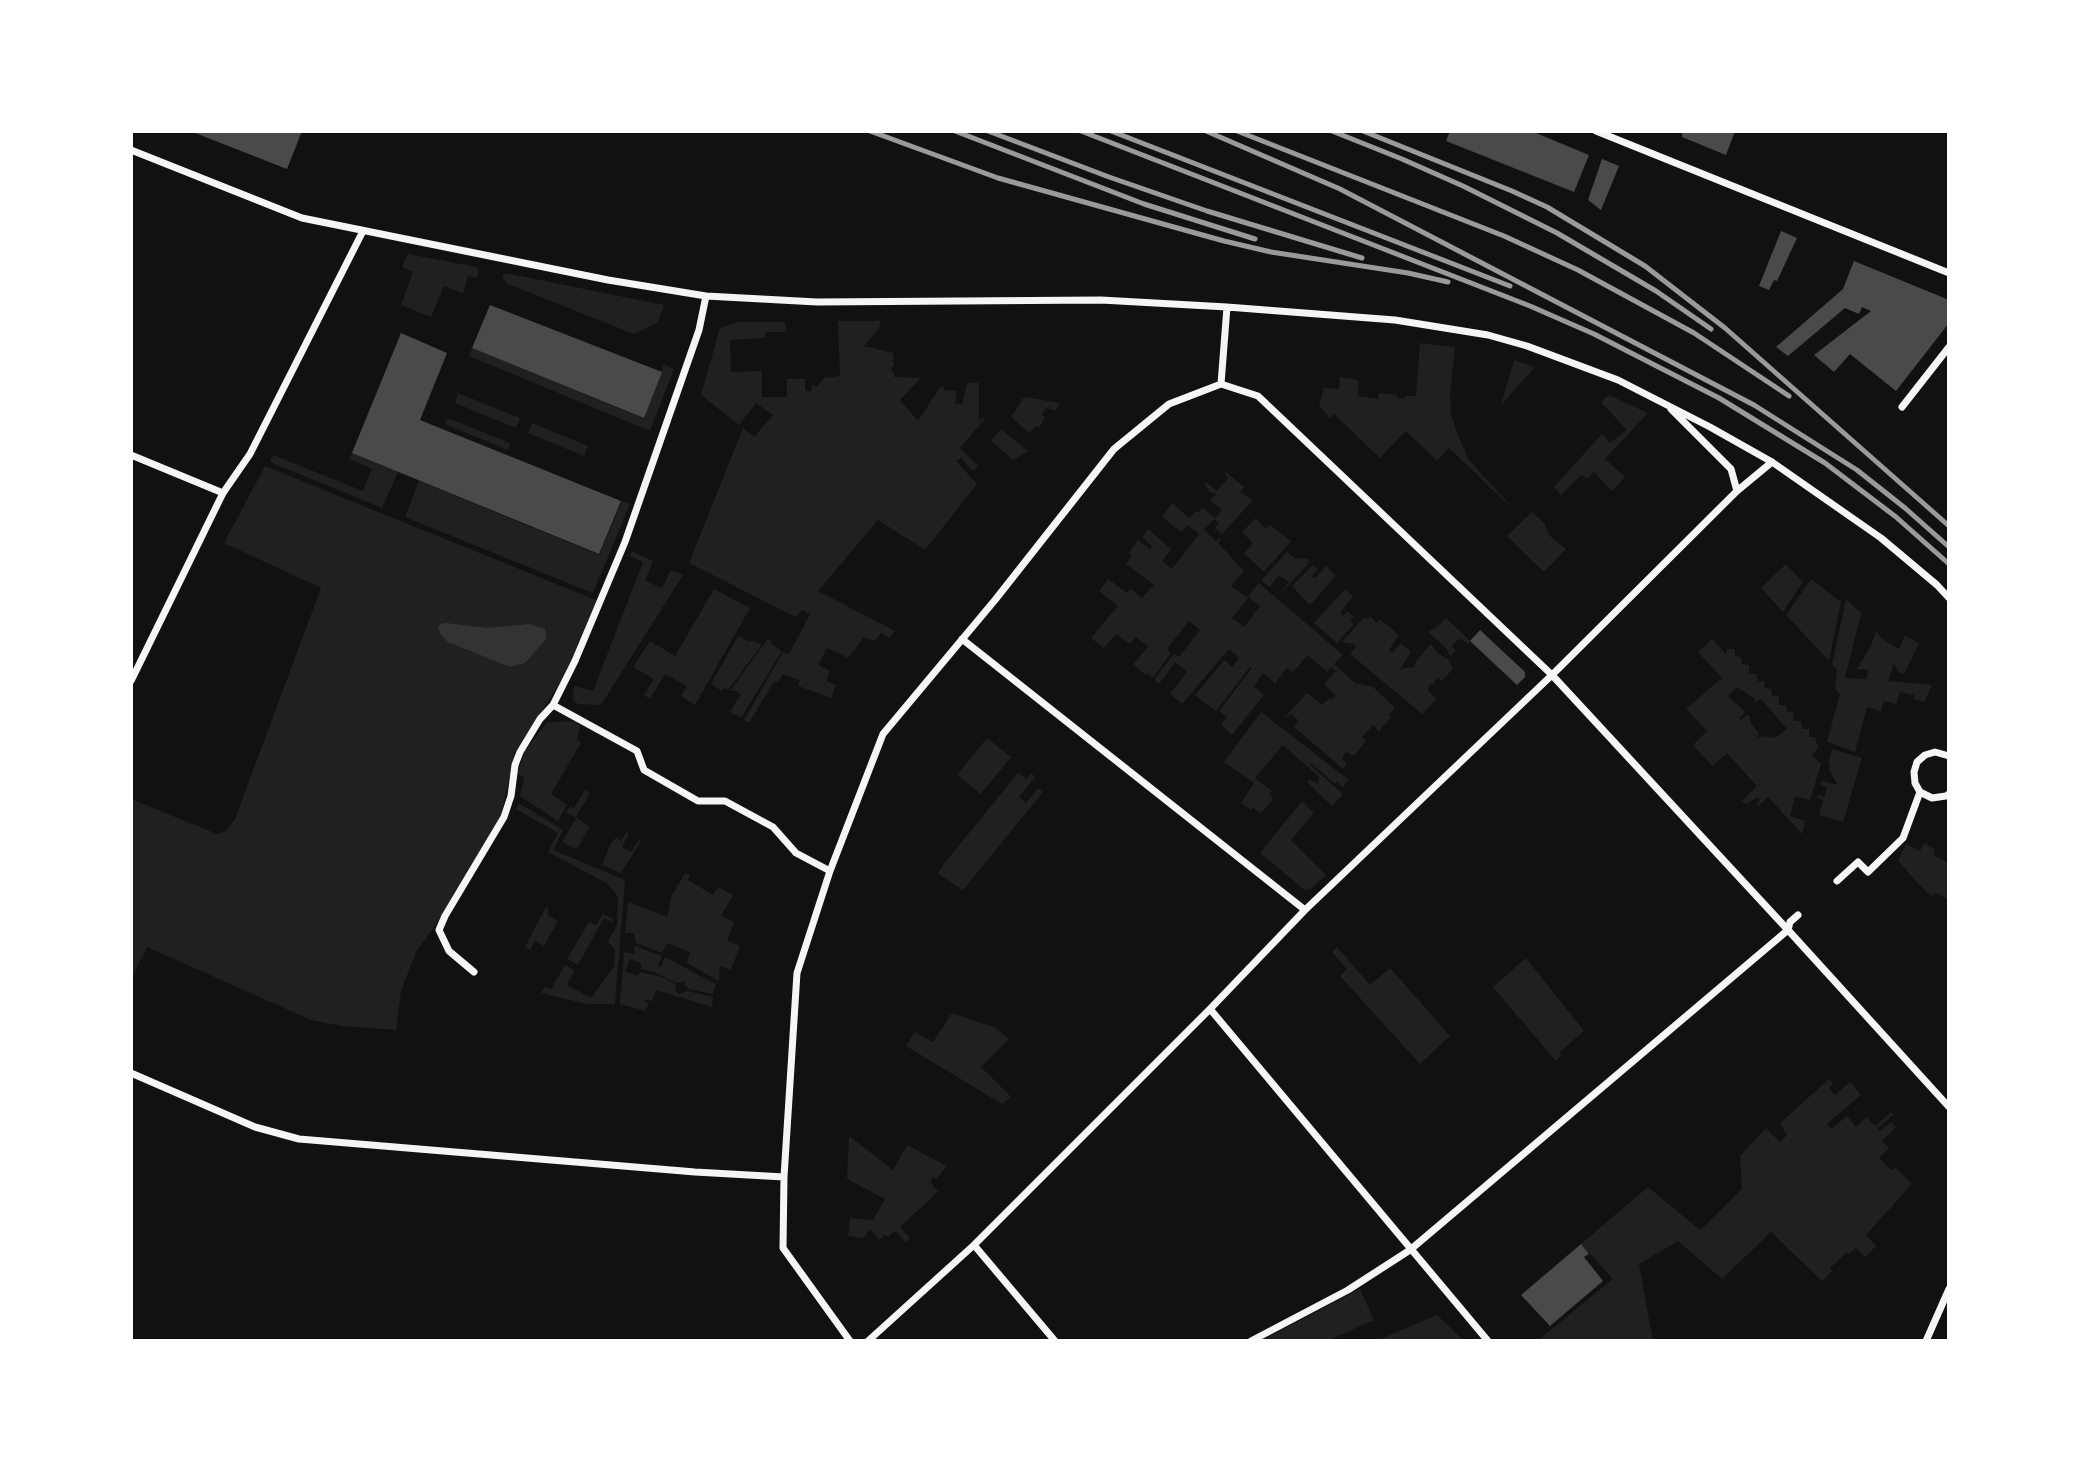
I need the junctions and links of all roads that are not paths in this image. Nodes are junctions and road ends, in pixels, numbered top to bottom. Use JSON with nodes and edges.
{"nodes":[{"id":1,"x":1596,"y":131,"type":"edge"},
{"id":2,"x":131,"y":150,"type":"edge"},
{"id":3,"x":363,"y":231,"type":"junction"},
{"id":4,"x":1949,"y":274,"type":"edge"},
{"id":5,"x":706,"y":296,"type":"junction"},
{"id":6,"x":1227,"y":307,"type":"junction"},
{"id":7,"x":1949,"y":347,"type":"edge"},
{"id":8,"x":1221,"y":384,"type":"junction"},
{"id":9,"x":1665,"y":404,"type":"junction"},
{"id":10,"x":1902,"y":407,"type":"dead end"},
{"id":11,"x":131,"y":455,"type":"edge"},
{"id":12,"x":1772,"y":462,"type":"junction"},
{"id":13,"x":1737,"y":491,"type":"junction"},
{"id":14,"x":223,"y":493,"type":"junction"},
{"id":15,"x":1949,"y":598,"type":"edge"},
{"id":16,"x":962,"y":639,"type":"junction"},
{"id":17,"x":1552,"y":675,"type":"junction"},
{"id":18,"x":131,"y":681,"type":"edge"},
{"id":19,"x":553,"y":705,"type":"junction"},
{"id":20,"x":1949,"y":756,"type":"edge"},
{"id":21,"x":1920,"y":792,"type":"junction"},
{"id":22,"x":1949,"y":793,"type":"edge"},
{"id":23,"x":830,"y":871,"type":"junction"},
{"id":24,"x":1837,"y":881,"type":"dead end"},
{"id":25,"x":1304,"y":909,"type":"junction"},
{"id":26,"x":1798,"y":915,"type":"dead end"},
{"id":27,"x":1788,"y":929,"type":"junction"},
{"id":28,"x":474,"y":972,"type":"dead end"},
{"id":29,"x":1210,"y":1009,"type":"junction"},
{"id":30,"x":131,"y":1073,"type":"edge"},
{"id":31,"x":1949,"y":1107,"type":"edge"},
{"id":32,"x":785,"y":1177,"type":"junction"},
{"id":33,"x":974,"y":1245,"type":"junction"},
{"id":34,"x":1409,"y":1250,"type":"junction"},
{"id":35,"x":1949,"y":1289,"type":"edge"},
{"id":36,"x":850,"y":1341,"type":"edge"},
{"id":37,"x":868,"y":1341,"type":"edge"},
{"id":38,"x":1055,"y":1341,"type":"edge"},
{"id":39,"x":1251,"y":1341,"type":"edge"},
{"id":40,"x":1488,"y":1341,"type":"edge"},
{"id":41,"x":1926,"y":1341,"type":"edge"}],
"edges":[{"from":1,"to":4,"type":"street"},
{"from":2,"to":3,"type":"street"},
{"from":3,"to":5,"type":"street"},
{"from":3,"to":14,"type":"street"},
{"from":5,"to":6,"type":"street"},
{"from":5,"to":19,"type":"street"},
{"from":6,"to":8,"type":"street"},
{"from":6,"to":9,"type":"street"},
{"from":7,"to":10,"type":"street"},
{"from":8,"to":16,"type":"street"},
{"from":8,"to":17,"type":"street"},
{"from":9,"to":12,"type":"street"},
{"from":9,"to":13,"type":"street"},
{"from":11,"to":14,"type":"street"},
{"from":12,"to":13,"type":"street"},
{"from":12,"to":15,"type":"street"},
{"from":13,"to":17,"type":"street"},
{"from":14,"to":18,"type":"street"},
{"from":16,"to":23,"type":"street"},
{"from":16,"to":25,"type":"street"},
{"from":17,"to":25,"type":"street"},
{"from":17,"to":27,"type":"street"},
{"from":19,"to":23,"type":"street"},
{"from":19,"to":28,"type":"street"},
{"from":20,"to":21,"type":"street"},
{"from":21,"to":22,"type":"street"},
{"from":21,"to":24,"type":"street"},
{"from":23,"to":32,"type":"street"},
{"from":25,"to":29,"type":"street"},
{"from":26,"to":27,"type":"street"},
{"from":27,"to":31,"type":"street"},
{"from":27,"to":34,"type":"street"},
{"from":29,"to":33,"type":"street"},
{"from":29,"to":34,"type":"street"},
{"from":30,"to":32,"type":"street"},
{"from":32,"to":36,"type":"street"},
{"from":33,"to":37,"type":"street"},
{"from":33,"to":38,"type":"street"},
{"from":34,"to":39,"type":"street"},
{"from":34,"to":40,"type":"street"},
{"from":35,"to":41,"type":"street"}]}
